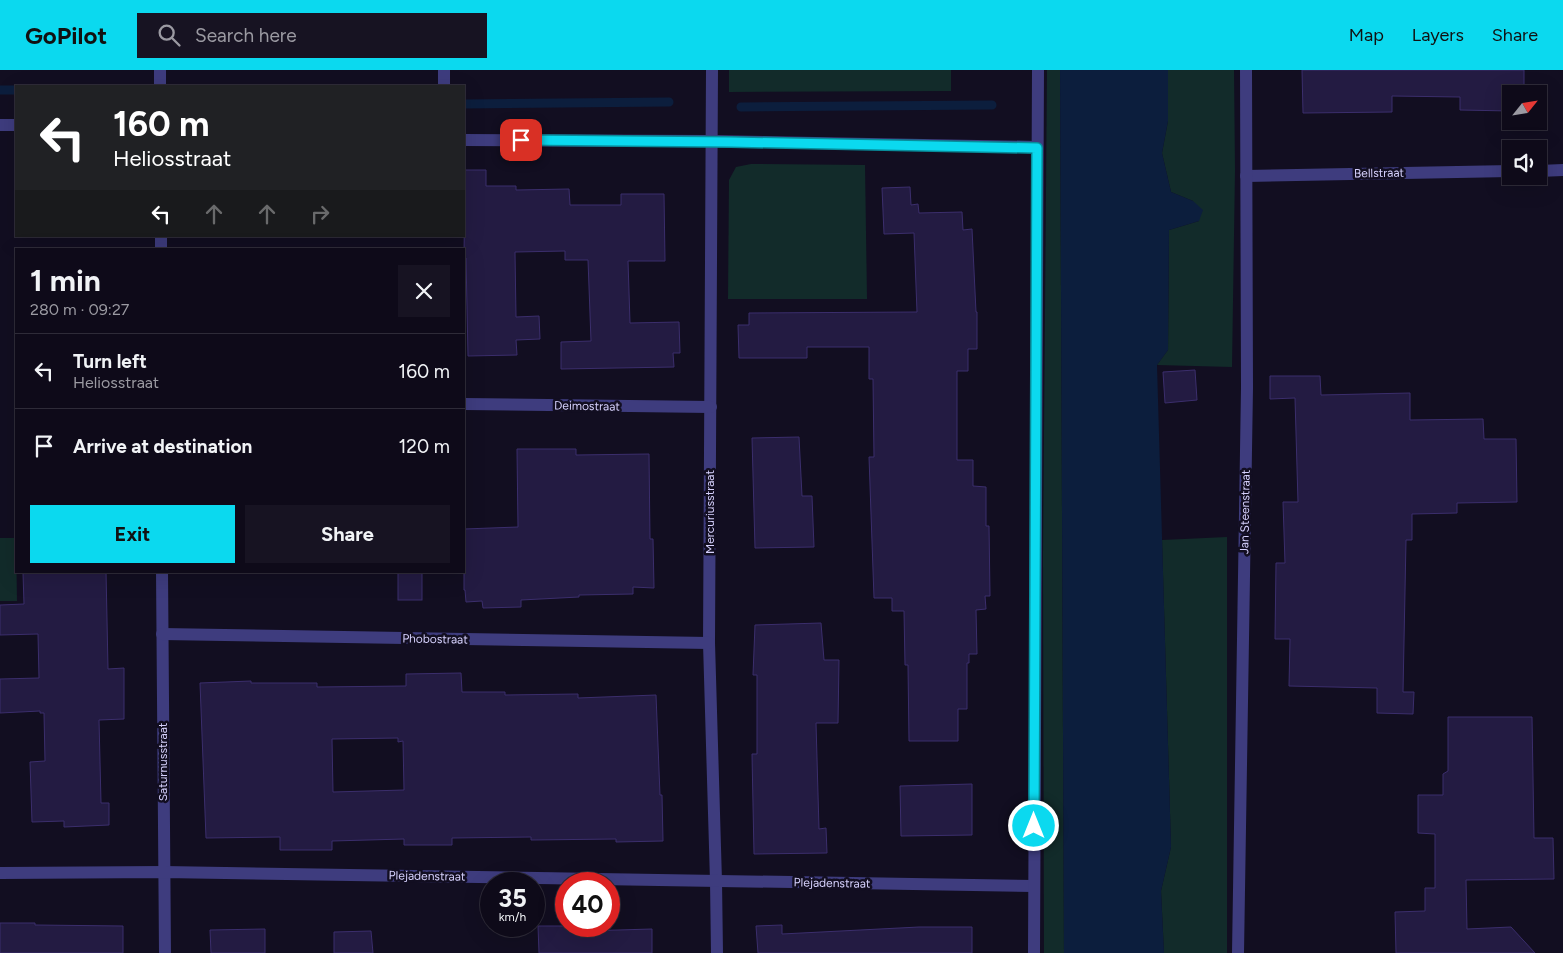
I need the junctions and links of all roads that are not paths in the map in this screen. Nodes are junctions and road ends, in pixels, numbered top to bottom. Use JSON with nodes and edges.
{"nodes":[{"id":1,"x":160,"y":70,"type":"edge"},
{"id":2,"x":444,"y":70,"type":"edge"},
{"id":3,"x":712,"y":70,"type":"edge"},
{"id":4,"x":1038,"y":70,"type":"edge"},
{"id":5,"x":1246,"y":70,"type":"edge"},
{"id":6,"x":160,"y":85,"type":"edge"},
{"id":7,"x":444,"y":85,"type":"edge"},
{"id":8,"x":0,"y":125,"type":"edge"},
{"id":9,"x":15,"y":125,"type":"edge"},
{"id":10,"x":465,"y":140,"type":"edge"},
{"id":11,"x":712,"y":141,"type":"junction"},
{"id":12,"x":1037,"y":148,"type":"junction"},
{"id":13,"x":1563,"y":170,"type":"edge"},
{"id":14,"x":1502,"y":171,"type":"edge"},
{"id":15,"x":1547,"y":171,"type":"edge"},
{"id":16,"x":1246,"y":176,"type":"junction"},
{"id":17,"x":465,"y":404,"type":"edge"},
{"id":18,"x":711,"y":407,"type":"junction"},
{"id":19,"x":162,"y":573,"type":"edge"},
{"id":20,"x":162,"y":634,"type":"junction"},
{"id":21,"x":708,"y":644,"type":"junction"},
{"id":22,"x":164,"y":872,"type":"junction"},
{"id":23,"x":0,"y":873,"type":"edge"},
{"id":24,"x":716,"y":881,"type":"junction"},
{"id":25,"x":1034,"y":886,"type":"junction"},
{"id":26,"x":165,"y":953,"type":"edge"},
{"id":27,"x":716,"y":953,"type":"edge"},
{"id":28,"x":1034,"y":953,"type":"edge"},
{"id":29,"x":1238,"y":953,"type":"edge"}],
"edges":[{"from":1,"to":6,"type":"street"},
{"from":2,"to":7,"type":"street"},
{"from":3,"to":11,"type":"street","name":"Mercuriusstraat"},
{"from":4,"to":12,"type":"street"},
{"from":5,"to":16,"type":"street","name":"Jan Steenstraat"},
{"from":8,"to":9,"type":"street"},
{"from":10,"to":11,"type":"street"},
{"from":11,"to":12,"type":"street"},
{"from":11,"to":18,"type":"street","name":"Mercuriusstraat"},
{"from":12,"to":25,"type":"street"},
{"from":13,"to":15,"type":"street"},
{"from":14,"to":16,"type":"street","name":"Bellstraat"},
{"from":16,"to":29,"type":"street","name":"Jan Steenstraat"},
{"from":17,"to":18,"type":"street","name":"Deimostraat"},
{"from":18,"to":21,"type":"street","name":"Mercuriusstraat"},
{"from":19,"to":20,"type":"street","name":"Saturnusstraat"},
{"from":20,"to":21,"type":"street","name":"Phobostraat"},
{"from":20,"to":22,"type":"street","name":"Saturnusstraat"},
{"from":21,"to":24,"type":"street","name":"Mercuriusstraat"},
{"from":22,"to":23,"type":"street","name":"Plejadenstraat"},
{"from":22,"to":24,"type":"street","name":"Plejadenstraat"},
{"from":22,"to":26,"type":"street","name":"Saturnusstraat"},
{"from":24,"to":25,"type":"street","name":"Plejadenstraat"},
{"from":24,"to":27,"type":"street","name":"Mercuriusstraat"},
{"from":25,"to":28,"type":"street"}]}
